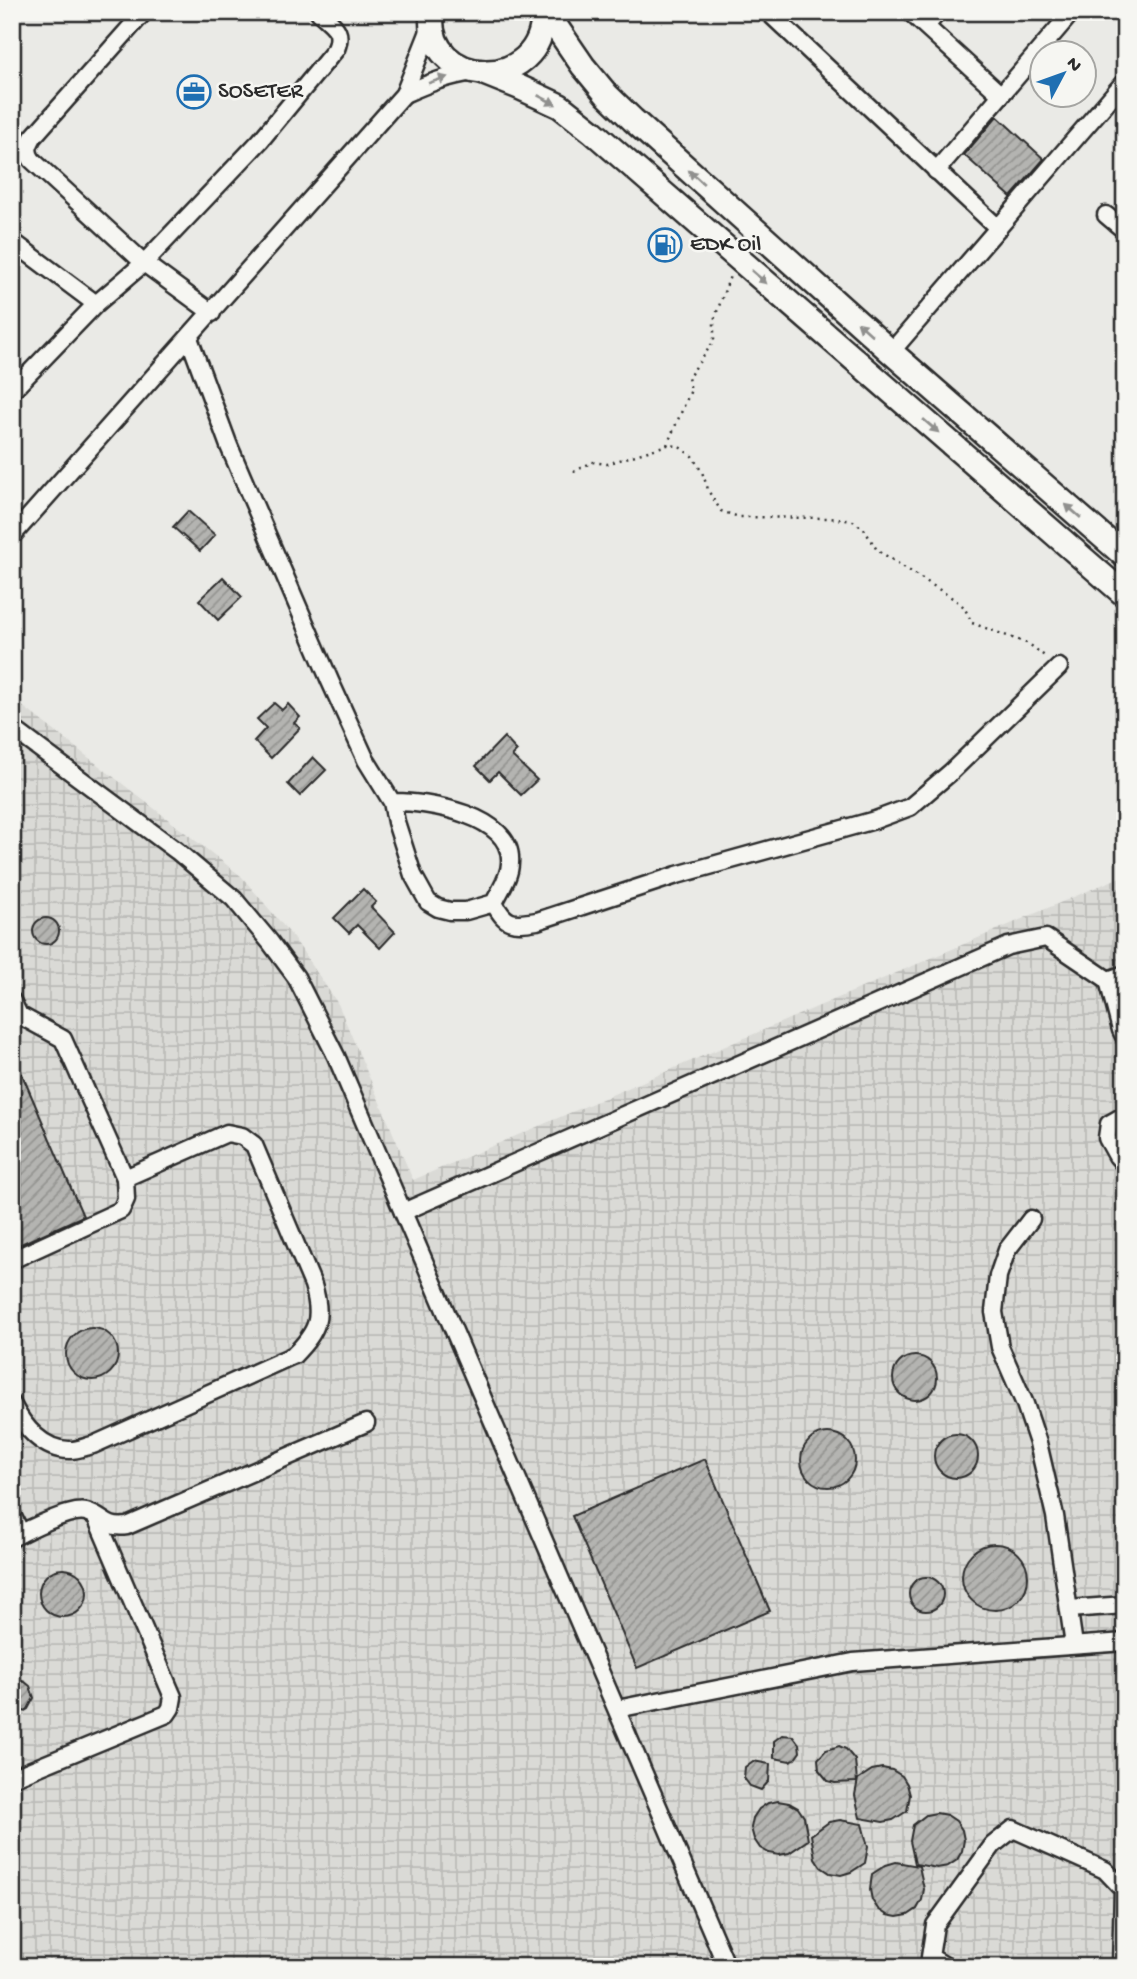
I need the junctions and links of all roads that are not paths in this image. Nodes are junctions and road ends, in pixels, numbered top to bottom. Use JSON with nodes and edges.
{"nodes":[{"id":1,"x":144,"y":12,"type":"edge"},
{"id":2,"x":319,"y":12,"type":"edge"},
{"id":3,"x":544,"y":12,"type":"edge"},
{"id":4,"x":768,"y":12,"type":"edge"},
{"id":5,"x":910,"y":12,"type":"edge"},
{"id":6,"x":938,"y":12,"type":"edge"},
{"id":7,"x":1072,"y":12,"type":"edge"},
{"id":8,"x":432,"y":19,"type":"edge"},
{"id":9,"x":926,"y":26,"type":"junction"},
{"id":10,"x":479,"y":73,"type":"junction"},
{"id":11,"x":1125,"y":81,"type":"edge"},
{"id":12,"x":404,"y":94,"type":"junction"},
{"id":13,"x":1002,"y":95,"type":"junction"},
{"id":14,"x":936,"y":171,"type":"junction"},
{"id":15,"x":1106,"y":215,"type":"dead end"},
{"id":16,"x":998,"y":228,"type":"junction"},
{"id":17,"x":1125,"y":231,"type":"edge"},
{"id":18,"x":12,"y":241,"type":"edge"},
{"id":19,"x":144,"y":263,"type":"junction"},
{"id":20,"x":96,"y":304,"type":"junction"},
{"id":21,"x":212,"y":313,"type":"junction"},
{"id":22,"x":189,"y":338,"type":"junction"},
{"id":23,"x":891,"y":352,"type":"junction"},
{"id":24,"x":12,"y":391,"type":"edge"},
{"id":25,"x":12,"y":536,"type":"edge"},
{"id":26,"x":1125,"y":556,"type":"edge"},
{"id":27,"x":1124,"y":593,"type":"edge"},
{"id":28,"x":1059,"y":667,"type":"road end"},
{"id":29,"x":12,"y":728,"type":"edge"},
{"id":30,"x":392,"y":802,"type":"junction"},
{"id":31,"x":494,"y":903,"type":"junction"},
{"id":32,"x":1125,"y":974,"type":"edge"},
{"id":33,"x":1108,"y":980,"type":"junction"},
{"id":34,"x":12,"y":1001,"type":"edge"},
{"id":35,"x":1125,"y":1038,"type":"edge"},
{"id":36,"x":1125,"y":1115,"type":"edge"},
{"id":37,"x":1125,"y":1165,"type":"edge"},
{"id":38,"x":125,"y":1178,"type":"junction"},
{"id":39,"x":404,"y":1212,"type":"junction"},
{"id":40,"x":1031,"y":1219,"type":"dead end"},
{"id":41,"x":12,"y":1260,"type":"edge"},
{"id":42,"x":12,"y":1404,"type":"edge"},
{"id":43,"x":366,"y":1423,"type":"dead end"},
{"id":44,"x":12,"y":1515,"type":"edge"},
{"id":45,"x":96,"y":1517,"type":"junction"},
{"id":46,"x":17,"y":1536,"type":"edge"},
{"id":47,"x":1125,"y":1605,"type":"edge"},
{"id":48,"x":1069,"y":1609,"type":"junction"},
{"id":49,"x":1125,"y":1642,"type":"edge"},
{"id":50,"x":1074,"y":1645,"type":"junction"},
{"id":51,"x":617,"y":1709,"type":"junction"},
{"id":52,"x":12,"y":1779,"type":"edge"},
{"id":53,"x":727,"y":1967,"type":"edge"},
{"id":54,"x":947,"y":1967,"type":"edge"},
{"id":55,"x":1121,"y":1967,"type":"edge"}],
"edges":[{"from":1,"to":19,"type":"street"},
{"from":2,"to":19,"type":"street"},
{"from":3,"to":10,"type":"highway"},
{"from":23,"to":3,"type":"highway","one_way":true},
{"from":4,"to":14,"type":"street"},
{"from":5,"to":9,"type":"street"},
{"from":6,"to":9,"type":"street"},
{"from":7,"to":13,"type":"street"},
{"from":8,"to":10,"type":"highway"},
{"from":8,"to":12,"type":"street"},
{"from":9,"to":13,"type":"street"},
{"from":12,"to":10,"type":"street","one_way":true},
{"from":10,"to":27,"type":"highway","one_way":true},
{"from":11,"to":16,"type":"street"},
{"from":12,"to":21,"type":"street"},
{"from":13,"to":14,"type":"street"},
{"from":14,"to":16,"type":"street"},
{"from":15,"to":17,"type":"street"},
{"from":16,"to":23,"type":"street"},
{"from":18,"to":20,"type":"street"},
{"from":19,"to":20,"type":"street"},
{"from":19,"to":21,"type":"street"},
{"from":20,"to":24,"type":"street"},
{"from":21,"to":22,"type":"street"},
{"from":22,"to":25,"type":"street"},
{"from":22,"to":30,"type":"street"},
{"from":26,"to":23,"type":"highway","one_way":true},
{"from":28,"to":31,"type":"street"},
{"from":29,"to":39,"type":"street"},
{"from":30,"to":31,"type":"street"},
{"from":30,"to":31,"type":"street"},
{"from":32,"to":33,"type":"street"},
{"from":33,"to":35,"type":"street"},
{"from":33,"to":39,"type":"street"},
{"from":34,"to":38,"type":"street"},
{"from":36,"to":37,"type":"street"},
{"from":38,"to":41,"type":"street"},
{"from":38,"to":42,"type":"street"},
{"from":39,"to":51,"type":"street"},
{"from":40,"to":48,"type":"street"},
{"from":43,"to":45,"type":"street"},
{"from":44,"to":46,"type":"street"},
{"from":45,"to":46,"type":"street"},
{"from":45,"to":52,"type":"street"},
{"from":47,"to":48,"type":"street"},
{"from":48,"to":50,"type":"street"},
{"from":49,"to":50,"type":"street"},
{"from":50,"to":51,"type":"street"},
{"from":51,"to":53,"type":"street"},
{"from":54,"to":55,"type":"street"}]}
